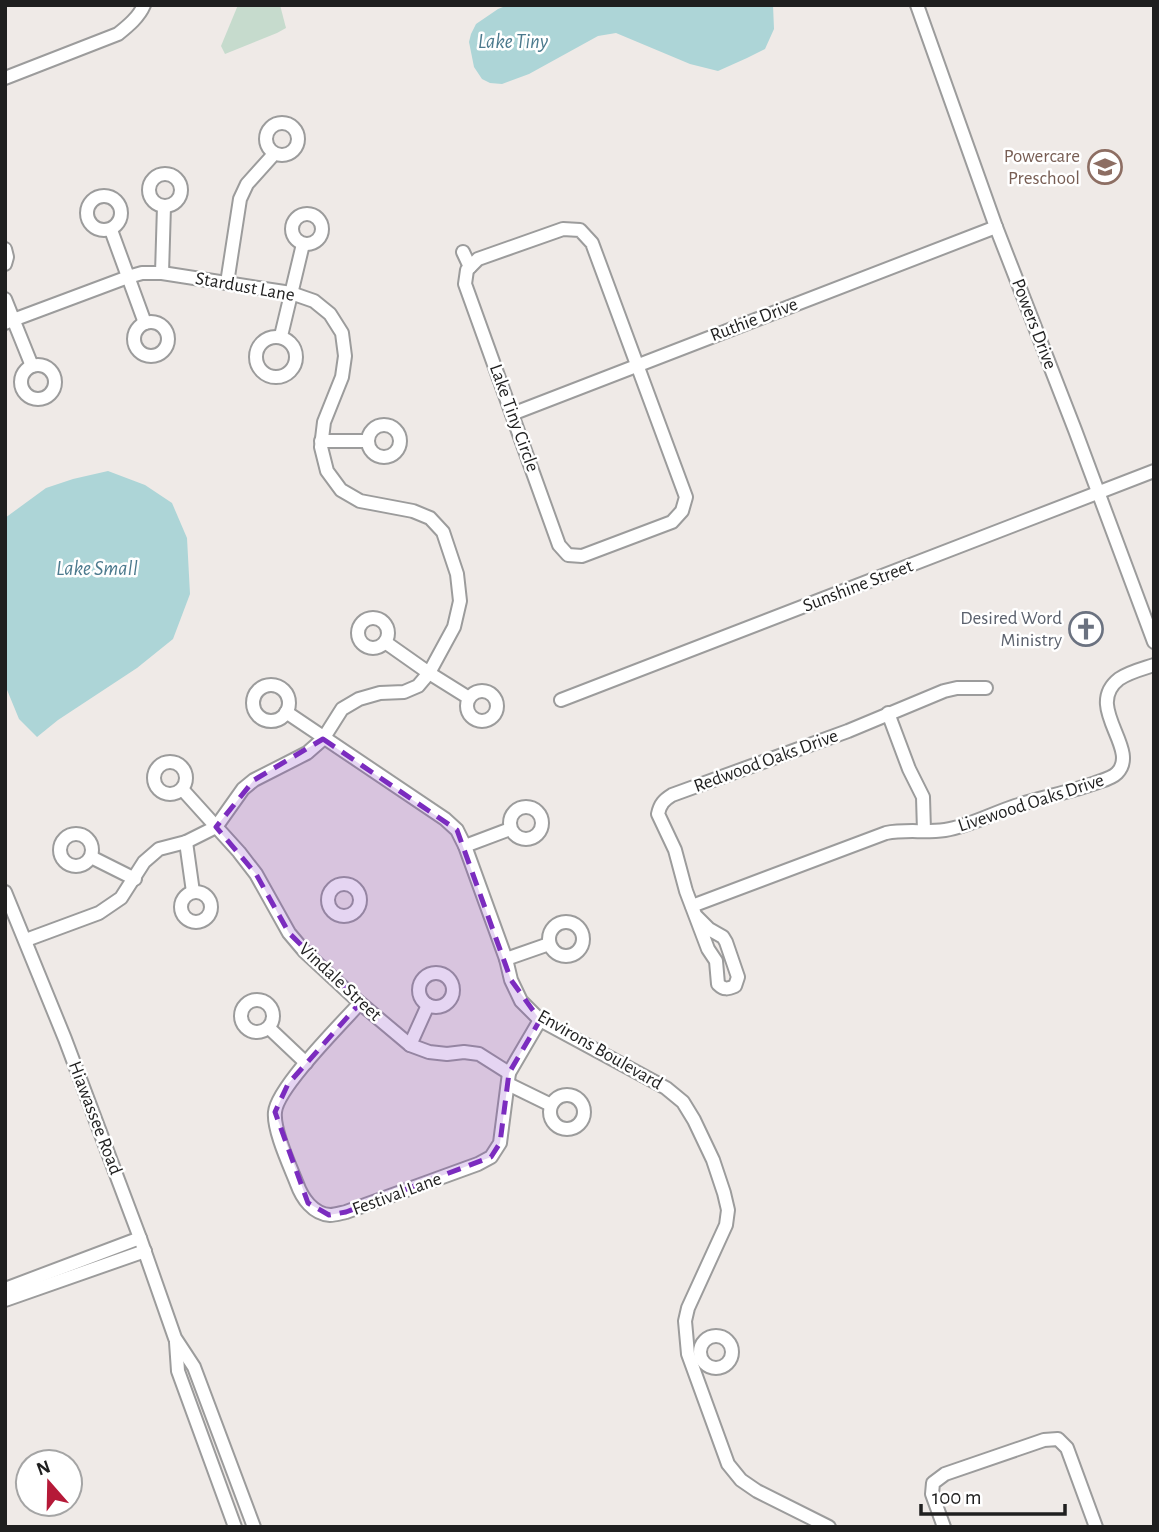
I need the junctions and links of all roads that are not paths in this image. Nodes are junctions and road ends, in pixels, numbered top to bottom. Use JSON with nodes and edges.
{"nodes":[{"id":1,"x":144,"y":5,"type":"edge"},
{"id":2,"x":917,"y":5,"type":"edge"},
{"id":3,"x":5,"y":78,"type":"edge"},
{"id":4,"x":274,"y":154,"type":"dead end"},
{"id":5,"x":164,"y":206,"type":"dead end"},
{"id":6,"x":996,"y":227,"type":"junction"},
{"id":7,"x":110,"y":230,"type":"dead end"},
{"id":8,"x":303,"y":244,"type":"dead end"},
{"id":9,"x":5,"y":249,"type":"edge"},
{"id":10,"x":463,"y":252,"type":"dead end"},
{"id":11,"x":5,"y":264,"type":"edge"},
{"id":12,"x":470,"y":267,"type":"junction"},
{"id":13,"x":162,"y":273,"type":"junction"},
{"id":14,"x":128,"y":277,"type":"junction"},
{"id":15,"x":227,"y":283,"type":"junction"},
{"id":16,"x":290,"y":293,"type":"junction"},
{"id":17,"x":5,"y":299,"type":"edge"},
{"id":18,"x":9,"y":322,"type":"edge"},
{"id":19,"x":145,"y":323,"type":"dead end"},
{"id":20,"x":281,"y":337,"type":"dead end"},
{"id":21,"x":638,"y":365,"type":"junction"},
{"id":22,"x":32,"y":366,"type":"dead end"},
{"id":23,"x":512,"y":414,"type":"junction"},
{"id":24,"x":321,"y":441,"type":"junction"},
{"id":25,"x":368,"y":441,"type":"dead end"},
{"id":26,"x":1154,"y":471,"type":"edge"},
{"id":27,"x":1099,"y":494,"type":"junction"},
{"id":28,"x":385,"y":642,"type":"dead end"},
{"id":29,"x":1154,"y":642,"type":"edge"},
{"id":30,"x":1154,"y":665,"type":"edge"},
{"id":31,"x":429,"y":673,"type":"junction"},
{"id":32,"x":986,"y":688,"type":"dead end"},
{"id":33,"x":469,"y":698,"type":"dead end"},
{"id":34,"x":561,"y":700,"type":"dead end"},
{"id":35,"x":286,"y":712,"type":"dead end"},
{"id":36,"x":888,"y":713,"type":"junction"},
{"id":37,"x":323,"y":738,"type":"junction"},
{"id":38,"x":181,"y":789,"type":"dead end"},
{"id":39,"x":216,"y":827,"type":"junction"},
{"id":40,"x":510,"y":829,"type":"dead end"},
{"id":41,"x":924,"y":831,"type":"junction"},
{"id":42,"x":186,"y":842,"type":"junction"},
{"id":43,"x":465,"y":846,"type":"junction"},
{"id":44,"x":91,"y":857,"type":"dead end"},
{"id":45,"x":135,"y":878,"type":"junction"},
{"id":46,"x":5,"y":881,"type":"edge"},
{"id":47,"x":193,"y":892,"type":"dead end"},
{"id":48,"x":7,"y":898,"type":"edge"},
{"id":49,"x":694,"y":911,"type":"junction"},
{"id":50,"x":11,"y":919,"type":"edge"},
{"id":51,"x":26,"y":940,"type":"junction"},
{"id":52,"x":549,"y":944,"type":"dead end"},
{"id":53,"x":506,"y":959,"type":"junction"},
{"id":54,"x":360,"y":1003,"type":"junction"},
{"id":55,"x":428,"y":1005,"type":"dead end"},
{"id":56,"x":540,"y":1020,"type":"junction"},
{"id":57,"x":269,"y":1028,"type":"dead end"},
{"id":58,"x":410,"y":1045,"type":"junction"},
{"id":59,"x":306,"y":1063,"type":"junction"},
{"id":60,"x":508,"y":1078,"type":"junction"},
{"id":61,"x":551,"y":1105,"type":"dead end"},
{"id":62,"x":140,"y":1238,"type":"junction"},
{"id":63,"x":145,"y":1251,"type":"junction"},
{"id":64,"x":5,"y":1289,"type":"edge"},
{"id":65,"x":5,"y":1300,"type":"edge"},
{"id":66,"x":175,"y":1338,"type":"junction"},
{"id":67,"x":235,"y":1527,"type":"edge"},
{"id":68,"x":254,"y":1527,"type":"edge"},
{"id":69,"x":829,"y":1527,"type":"edge"},
{"id":70,"x":944,"y":1527,"type":"edge"},
{"id":71,"x":1096,"y":1527,"type":"edge"}],
"edges":[{"from":1,"to":3,"type":"street"},
{"from":2,"to":6,"type":"street","name":"Powers Drive"},
{"from":4,"to":15,"type":"street"},
{"from":5,"to":13,"type":"street"},
{"from":6,"to":21,"type":"street","name":"Ruthie Drive"},
{"from":6,"to":27,"type":"street","name":"Powers Drive"},
{"from":7,"to":14,"type":"street"},
{"from":8,"to":16,"type":"street"},
{"from":9,"to":11,"type":"street"},
{"from":10,"to":12,"type":"street"},
{"from":12,"to":21,"type":"street","name":"Lake Tiny Circle"},
{"from":12,"to":23,"type":"street","name":"Lake Tiny Circle"},
{"from":13,"to":14,"type":"street","name":"Stardust Lane"},
{"from":13,"to":15,"type":"street","name":"Stardust Lane"},
{"from":14,"to":18,"type":"street","name":"Stardust Lane"},
{"from":14,"to":19,"type":"street"},
{"from":15,"to":16,"type":"street","name":"Stardust Lane"},
{"from":16,"to":20,"type":"street"},
{"from":16,"to":24,"type":"street","name":"Stardust Lane"},
{"from":17,"to":18,"type":"street"},
{"from":18,"to":22,"type":"street"},
{"from":21,"to":23,"type":"street","name":"Ruthie Drive"},
{"from":21,"to":23,"type":"street","name":"Lake Tiny Circle"},
{"from":24,"to":25,"type":"street"},
{"from":24,"to":31,"type":"street","name":"Stardust Lane"},
{"from":26,"to":27,"type":"street","name":"Sunshine Street"},
{"from":27,"to":29,"type":"street","name":"Powers Drive"},
{"from":27,"to":34,"type":"street","name":"Sunshine Street"},
{"from":28,"to":31,"type":"street"},
{"from":30,"to":41,"type":"street","name":"Livewood Oaks Drive"},
{"from":31,"to":33,"type":"street"},
{"from":31,"to":37,"type":"street","name":"Stardust Lane"},
{"from":32,"to":36,"type":"street","name":"Redwood Oaks Drive"},
{"from":35,"to":37,"type":"street","name":"Environs Boulevard"},
{"from":36,"to":41,"type":"street"},
{"from":36,"to":49,"type":"street","name":"Redwood Oaks Drive"},
{"from":37,"to":39,"type":"street","name":"Stardust Lane"},
{"from":37,"to":43,"type":"street","name":"Environs Boulevard"},
{"from":38,"to":39,"type":"street","name":"Vindale Street"},
{"from":39,"to":42,"type":"street","name":"Stardust Lane"},
{"from":39,"to":54,"type":"street","name":"Vindale Street"},
{"from":40,"to":43,"type":"street"},
{"from":41,"to":49,"type":"street","name":"Livewood Oaks Drive"},
{"from":42,"to":45,"type":"street","name":"Stardust Lane"},
{"from":42,"to":47,"type":"street"},
{"from":43,"to":53,"type":"street","name":"Environs Boulevard"},
{"from":44,"to":45,"type":"street"},
{"from":45,"to":51,"type":"street","name":"Stardust Lane"},
{"from":46,"to":48,"type":"street","name":"Hiawassee Road"},
{"from":48,"to":50,"type":"street","name":"Hiawassee Road"},
{"from":49,"to":49,"type":"street","name":"Redwood Oaks Drive"},
{"from":50,"to":51,"type":"street","name":"Hiawassee Road"},
{"from":51,"to":62,"type":"street","name":"Hiawassee Road"},
{"from":52,"to":53,"type":"street"},
{"from":53,"to":56,"type":"street","name":"Environs Boulevard"},
{"from":54,"to":58,"type":"street","name":"Vindale Street"},
{"from":54,"to":59,"type":"street","name":"Festival Lane"},
{"from":55,"to":58,"type":"street"},
{"from":56,"to":60,"type":"street","name":"Festival Lane"},
{"from":56,"to":69,"type":"street","name":"Environs Boulevard"},
{"from":57,"to":59,"type":"street"},
{"from":58,"to":60,"type":"street","name":"Vindale Street"},
{"from":59,"to":60,"type":"street","name":"Festival Lane"},
{"from":60,"to":61,"type":"street","name":"Vindale Street"},
{"from":62,"to":63,"type":"street","name":"Hiawassee Road"},
{"from":62,"to":64,"type":"street"},
{"from":63,"to":65,"type":"street"},
{"from":63,"to":66,"type":"street","name":"Hiawassee Road"},
{"from":66,"to":67,"type":"street","name":"Hiawassee Road"},
{"from":66,"to":68,"type":"street","name":"Hiawassee Road"},
{"from":70,"to":71,"type":"street"}]}
